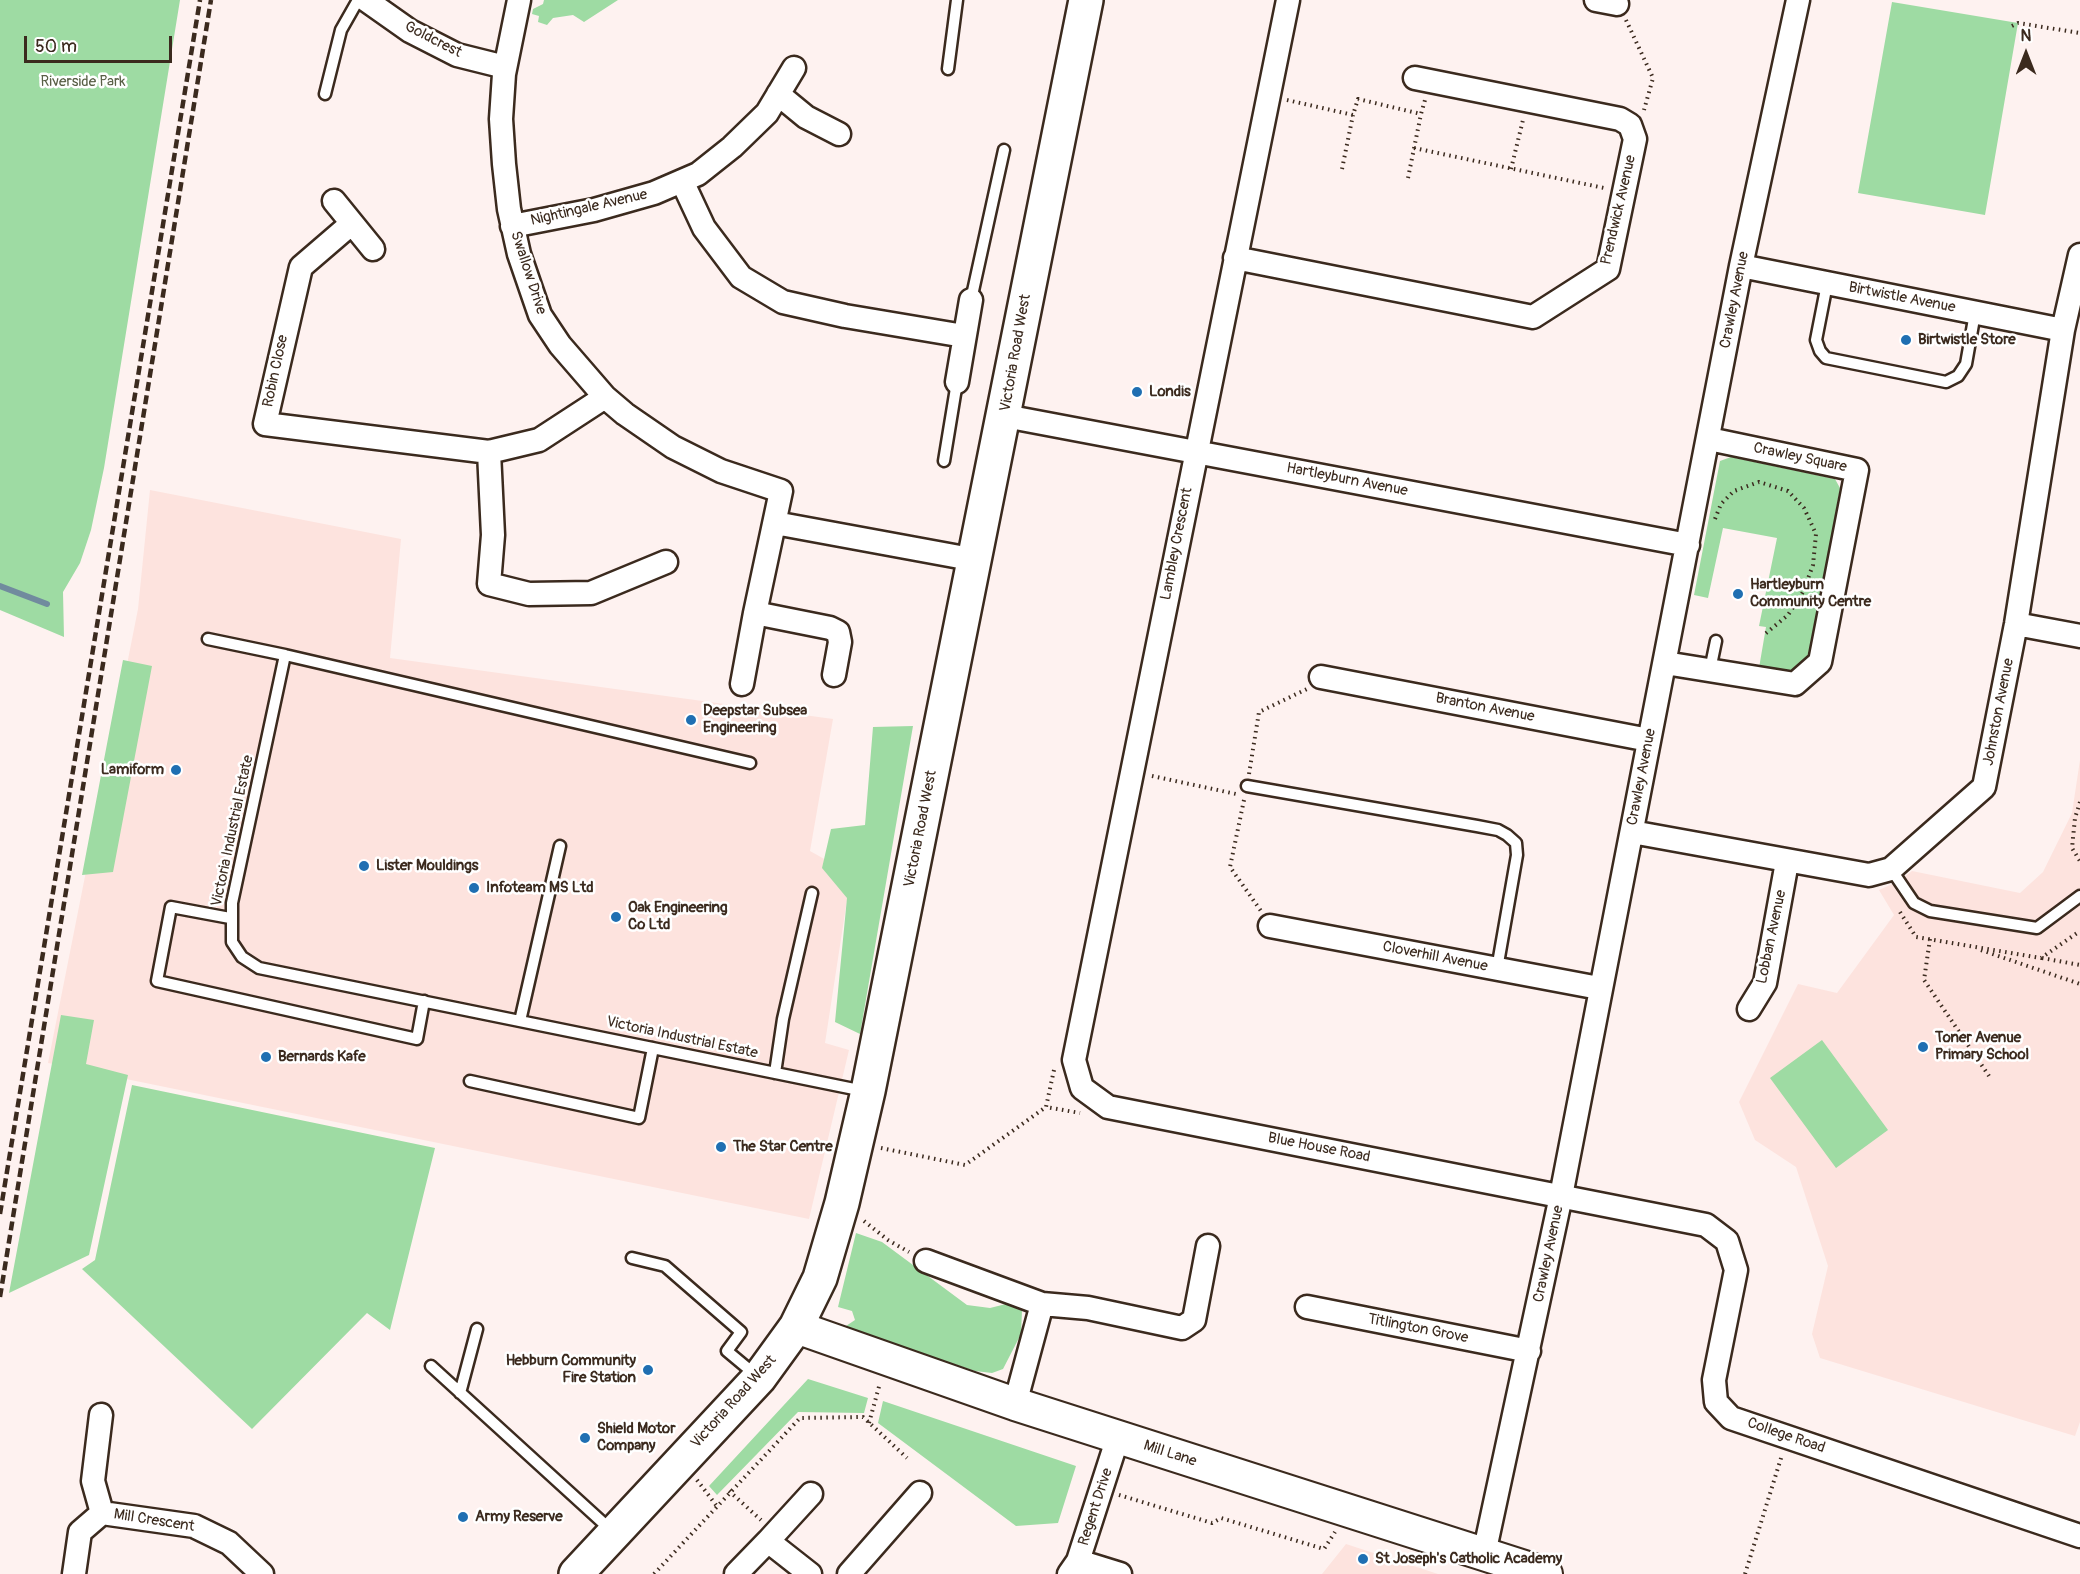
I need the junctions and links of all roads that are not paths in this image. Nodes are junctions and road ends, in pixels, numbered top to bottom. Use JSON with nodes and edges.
{"nodes":[{"id":1,"x":358,"y":0,"type":"edge"},
{"id":2,"x":366,"y":0,"type":"edge"},
{"id":3,"x":519,"y":0,"type":"edge"},
{"id":4,"x":957,"y":0,"type":"edge"},
{"id":5,"x":1086,"y":0,"type":"edge"},
{"id":6,"x":1288,"y":0,"type":"edge"},
{"id":7,"x":1798,"y":0,"type":"edge"},
{"id":8,"x":505,"y":67,"type":"junction"},
{"id":9,"x":794,"y":68,"type":"dead end"},
{"id":10,"x":948,"y":69,"type":"dead end"},
{"id":11,"x":1422,"y":80,"type":"road end"},
{"id":12,"x":325,"y":94,"type":"dead end"},
{"id":13,"x":778,"y":94,"type":"junction"},
{"id":14,"x":839,"y":135,"type":"dead end"},
{"id":15,"x":1004,"y":150,"type":"dead end"},
{"id":16,"x":682,"y":181,"type":"junction"},
{"id":17,"x":333,"y":201,"type":"dead end"},
{"id":18,"x":351,"y":224,"type":"junction"},
{"id":19,"x":512,"y":226,"type":"junction"},
{"id":20,"x":373,"y":249,"type":"dead end"},
{"id":21,"x":2080,"y":255,"type":"edge"},
{"id":22,"x":1235,"y":258,"type":"junction"},
{"id":23,"x":1741,"y":266,"type":"junction"},
{"id":24,"x":1827,"y":284,"type":"junction"},
{"id":25,"x":971,"y":300,"type":"joint"},
{"id":26,"x":1976,"y":313,"type":"junction"},
{"id":27,"x":2063,"y":330,"type":"junction"},
{"id":28,"x":964,"y":336,"type":"junction"},
{"id":29,"x":957,"y":382,"type":"joint"},
{"id":30,"x":605,"y":397,"type":"junction"},
{"id":31,"x":1005,"y":416,"type":"junction"},
{"id":32,"x":1709,"y":439,"type":"junction"},
{"id":33,"x":1195,"y":451,"type":"junction"},
{"id":34,"x":489,"y":452,"type":"junction"},
{"id":35,"x":944,"y":461,"type":"dead end"},
{"id":36,"x":775,"y":522,"type":"junction"},
{"id":37,"x":1690,"y":537,"type":"junction"},
{"id":38,"x":976,"y":560,"type":"junction"},
{"id":39,"x":666,"y":562,"type":"dead end"},
{"id":40,"x":755,"y":613,"type":"junction"},
{"id":41,"x":2016,"y":624,"type":"junction"},
{"id":42,"x":2080,"y":636,"type":"edge"},
{"id":43,"x":208,"y":639,"type":"dead end"},
{"id":44,"x":1716,"y":641,"type":"dead end"},
{"id":45,"x":285,"y":655,"type":"junction"},
{"id":46,"x":1665,"y":663,"type":"junction"},
{"id":47,"x":1710,"y":670,"type":"junction"},
{"id":48,"x":834,"y":675,"type":"dead end"},
{"id":49,"x":1321,"y":676,"type":"road end"},
{"id":50,"x":742,"y":684,"type":"dead end"},
{"id":51,"x":1649,"y":740,"type":"junction"},
{"id":52,"x":750,"y":763,"type":"dead end"},
{"id":53,"x":1247,"y":786,"type":"road end"},
{"id":54,"x":1632,"y":832,"type":"junction"},
{"id":55,"x":560,"y":846,"type":"dead end"},
{"id":56,"x":1787,"y":862,"type":"junction"},
{"id":57,"x":1891,"y":869,"type":"junction"},
{"id":58,"x":812,"y":893,"type":"dead end"},
{"id":59,"x":2080,"y":896,"type":"edge"},
{"id":60,"x":230,"y":918,"type":"junction"},
{"id":61,"x":1270,"y":926,"type":"road end"},
{"id":62,"x":1497,"y":969,"type":"junction"},
{"id":63,"x":1599,"y":988,"type":"junction"},
{"id":64,"x":424,"y":1001,"type":"junction"},
{"id":65,"x":1749,"y":1009,"type":"dead end"},
{"id":66,"x":520,"y":1021,"type":"junction"},
{"id":67,"x":653,"y":1048,"type":"junction"},
{"id":68,"x":774,"y":1072,"type":"junction"},
{"id":69,"x":470,"y":1081,"type":"dead end"},
{"id":70,"x":1082,"y":1089,"type":"joint"},
{"id":71,"x":868,"y":1091,"type":"junction"},
{"id":72,"x":1561,"y":1196,"type":"junction"},
{"id":73,"x":1208,"y":1246,"type":"dead end"},
{"id":74,"x":632,"y":1258,"type":"dead end"},
{"id":75,"x":926,"y":1261,"type":"road end"},
{"id":76,"x":1042,"y":1304,"type":"junction"},
{"id":77,"x":1307,"y":1306,"type":"dead end"},
{"id":78,"x":796,"y":1328,"type":"junction"},
{"id":79,"x":477,"y":1329,"type":"dead end"},
{"id":80,"x":1529,"y":1351,"type":"junction"},
{"id":81,"x":431,"y":1366,"type":"dead end"},
{"id":82,"x":759,"y":1378,"type":"junction"},
{"id":83,"x":460,"y":1393,"type":"junction"},
{"id":84,"x":1015,"y":1404,"type":"junction"},
{"id":85,"x":101,"y":1415,"type":"dead end"},
{"id":86,"x":1118,"y":1437,"type":"junction"},
{"id":87,"x":920,"y":1493,"type":"dead end"},
{"id":88,"x":811,"y":1494,"type":"dead end"},
{"id":89,"x":102,"y":1513,"type":"junction"},
{"id":90,"x":614,"y":1533,"type":"junction"},
{"id":91,"x":772,"y":1536,"type":"junction"},
{"id":92,"x":2080,"y":1536,"type":"edge"},
{"id":93,"x":1484,"y":1554,"type":"junction"},
{"id":94,"x":1073,"y":1568,"type":"edge"},
{"id":95,"x":74,"y":1574,"type":"edge"},
{"id":96,"x":262,"y":1574,"type":"edge"},
{"id":97,"x":576,"y":1574,"type":"edge"},
{"id":98,"x":736,"y":1574,"type":"edge"},
{"id":99,"x":810,"y":1574,"type":"edge"},
{"id":100,"x":849,"y":1574,"type":"edge"},
{"id":101,"x":1120,"y":1574,"type":"edge"},
{"id":102,"x":1546,"y":1574,"type":"edge"}],
"edges":[{"from":1,"to":12,"type":"lane"},
{"from":2,"to":8,"type":"street","name":"Goldcrest"},
{"from":3,"to":8,"type":"street","name":"Swallow Drive"},
{"from":4,"to":10,"type":"lane"},
{"from":5,"to":31,"type":"main road","name":"Victoria Road West"},
{"from":6,"to":22,"type":"street","name":"Lambley Crescent"},
{"from":7,"to":23,"type":"street","name":"Crawley Avenue"},
{"from":8,"to":19,"type":"street","name":"Swallow Drive"},
{"from":9,"to":13,"type":"street","name":"Nightingale Avenue"},
{"from":11,"to":22,"type":"street","name":"Prendwick Avenue"},
{"from":13,"to":14,"type":"street"},
{"from":13,"to":16,"type":"street","name":"Nightingale Avenue"},
{"from":15,"to":25,"type":"lane"},
{"from":16,"to":19,"type":"street","name":"Nightingale Avenue"},
{"from":16,"to":28,"type":"street"},
{"from":17,"to":18,"type":"street"},
{"from":18,"to":20,"type":"street"},
{"from":18,"to":34,"type":"street","name":"Robin Close"},
{"from":19,"to":30,"type":"street","name":"Swallow Drive"},
{"from":21,"to":27,"type":"street","name":"Johnston Avenue"},
{"from":22,"to":33,"type":"street","name":"Lambley Crescent"},
{"from":23,"to":24,"type":"street","name":"Birtwistle Avenue"},
{"from":23,"to":32,"type":"street","name":"Crawley Avenue"},
{"from":24,"to":26,"type":"street","name":"Birtwistle Avenue"},
{"from":24,"to":26,"type":"lane"},
{"from":25,"to":28,"type":"street"},
{"from":26,"to":27,"type":"street","name":"Birtwistle Avenue"},
{"from":27,"to":41,"type":"street","name":"Johnston Avenue"},
{"from":28,"to":29,"type":"street"},
{"from":29,"to":35,"type":"lane"},
{"from":30,"to":34,"type":"street","name":"Robin Close"},
{"from":30,"to":36,"type":"street","name":"Swallow Drive"},
{"from":31,"to":33,"type":"street","name":"Hartleyburn Avenue"},
{"from":31,"to":38,"type":"main road","name":"Victoria Road West"},
{"from":32,"to":37,"type":"street","name":"Crawley Avenue"},
{"from":32,"to":47,"type":"street","name":"Crawley Square"},
{"from":33,"to":37,"type":"street","name":"Hartleyburn Avenue"},
{"from":33,"to":70,"type":"street","name":"Lambley Crescent"},
{"from":34,"to":39,"type":"street"},
{"from":36,"to":38,"type":"street"},
{"from":36,"to":40,"type":"street"},
{"from":37,"to":46,"type":"street","name":"Crawley Avenue"},
{"from":38,"to":71,"type":"main road","name":"Victoria Road West"},
{"from":40,"to":48,"type":"street"},
{"from":40,"to":50,"type":"street"},
{"from":41,"to":42,"type":"street"},
{"from":41,"to":57,"type":"street","name":"Johnston Avenue"},
{"from":43,"to":45,"type":"lane"},
{"from":44,"to":47,"type":"lane"},
{"from":45,"to":52,"type":"lane"},
{"from":45,"to":60,"type":"lane","name":"Victoria Industrial Estate"},
{"from":46,"to":47,"type":"street","name":"Crawley Square"},
{"from":46,"to":51,"type":"street","name":"Crawley Avenue"},
{"from":49,"to":51,"type":"street","name":"Branton Avenue"},
{"from":51,"to":54,"type":"street","name":"Crawley Avenue"},
{"from":53,"to":62,"type":"lane"},
{"from":54,"to":56,"type":"street"},
{"from":54,"to":63,"type":"street","name":"Crawley Avenue"},
{"from":55,"to":66,"type":"lane"},
{"from":56,"to":57,"type":"street"},
{"from":56,"to":65,"type":"street","name":"Lobban Avenue"},
{"from":57,"to":59,"type":"lane"},
{"from":58,"to":68,"type":"lane"},
{"from":60,"to":64,"type":"lane","name":"Victoria Industrial Estate"},
{"from":60,"to":64,"type":"lane"},
{"from":61,"to":62,"type":"street","name":"Cloverhill Avenue"},
{"from":62,"to":63,"type":"street","name":"Cloverhill Avenue"},
{"from":63,"to":72,"type":"street","name":"Crawley Avenue"},
{"from":64,"to":66,"type":"lane","name":"Victoria Industrial Estate"},
{"from":66,"to":67,"type":"lane","name":"Victoria Industrial Estate"},
{"from":67,"to":68,"type":"lane","name":"Victoria Industrial Estate"},
{"from":67,"to":69,"type":"lane"},
{"from":68,"to":71,"type":"lane","name":"Victoria Industrial Estate"},
{"from":70,"to":72,"type":"street","name":"Blue House Road"},
{"from":71,"to":78,"type":"main road","name":"Victoria Road West"},
{"from":72,"to":80,"type":"street","name":"Crawley Avenue"},
{"from":72,"to":92,"type":"street","name":"College Road"},
{"from":73,"to":76,"type":"street"},
{"from":74,"to":82,"type":"lane"},
{"from":75,"to":76,"type":"street"},
{"from":76,"to":84,"type":"street"},
{"from":77,"to":80,"type":"street","name":"Titlington Grove"},
{"from":78,"to":82,"type":"main road","name":"Victoria Road West"},
{"from":78,"to":84,"type":"main road","name":"Mill Lane"},
{"from":79,"to":83,"type":"lane"},
{"from":80,"to":93,"type":"street","name":"Crawley Avenue"},
{"from":81,"to":83,"type":"lane"},
{"from":82,"to":90,"type":"main road","name":"Victoria Road West"},
{"from":83,"to":90,"type":"lane"},
{"from":84,"to":86,"type":"main road","name":"Mill Lane"},
{"from":85,"to":89,"type":"street","name":"Mill Crescent"},
{"from":86,"to":93,"type":"main road","name":"Mill Lane"},
{"from":86,"to":94,"type":"street","name":"Regent Drive"},
{"from":87,"to":100,"type":"street"},
{"from":88,"to":91,"type":"street"},
{"from":89,"to":95,"type":"street","name":"Mill Crescent"},
{"from":89,"to":96,"type":"street","name":"Mill Crescent"},
{"from":90,"to":97,"type":"main road","name":"Victoria Road West"},
{"from":91,"to":98,"type":"street"},
{"from":91,"to":99,"type":"street"},
{"from":93,"to":102,"type":"main road","name":"Mill Lane"},
{"from":94,"to":101,"type":"street"}]}
